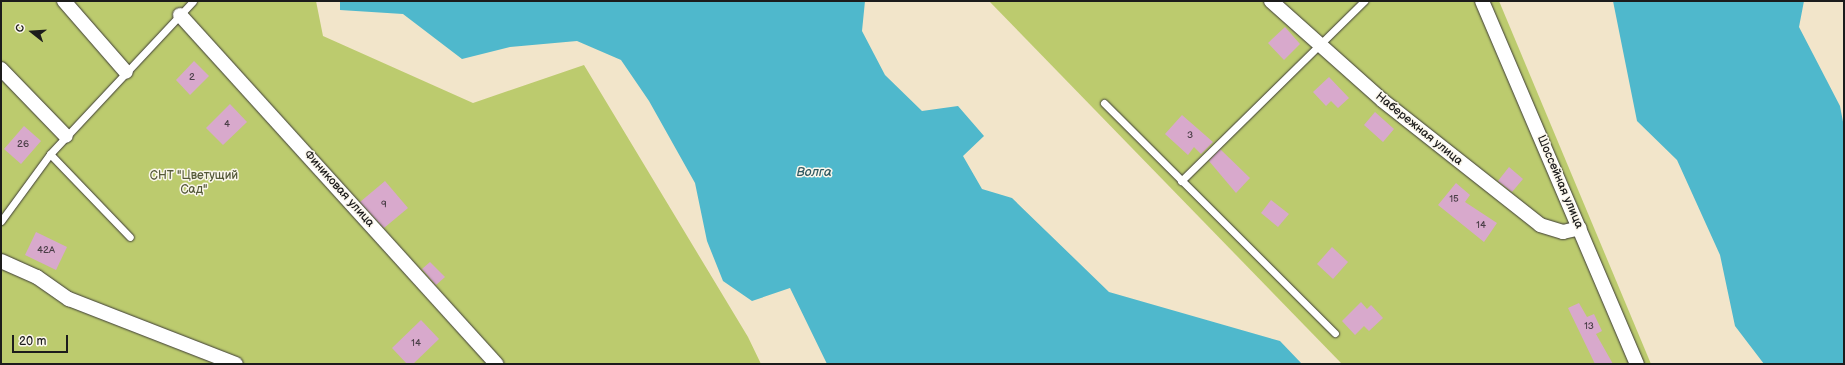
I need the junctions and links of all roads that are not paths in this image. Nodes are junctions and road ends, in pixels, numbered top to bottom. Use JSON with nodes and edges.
{"nodes":[{"id":1,"x":64,"y":1,"type":"edge"},
{"id":2,"x":193,"y":1,"type":"edge"},
{"id":3,"x":1271,"y":1,"type":"edge"},
{"id":4,"x":1364,"y":1,"type":"edge"},
{"id":5,"x":1482,"y":1,"type":"edge"},
{"id":6,"x":180,"y":15,"type":"junction"},
{"id":7,"x":1320,"y":44,"type":"junction"},
{"id":8,"x":1,"y":69,"type":"edge"},
{"id":9,"x":126,"y":72,"type":"junction"},
{"id":10,"x":1104,"y":103,"type":"dead end"},
{"id":11,"x":66,"y":136,"type":"junction"},
{"id":12,"x":50,"y":154,"type":"junction"},
{"id":13,"x":1182,"y":181,"type":"junction"},
{"id":14,"x":1,"y":221,"type":"edge"},
{"id":15,"x":1580,"y":228,"type":"junction"},
{"id":16,"x":130,"y":237,"type":"dead end"},
{"id":17,"x":1,"y":261,"type":"edge"},
{"id":18,"x":1335,"y":333,"type":"dead end"},
{"id":19,"x":236,"y":364,"type":"edge"},
{"id":20,"x":496,"y":364,"type":"edge"},
{"id":21,"x":1637,"y":364,"type":"edge"}],
"edges":[{"from":1,"to":9,"type":"street"},
{"from":2,"to":6,"type":"lane"},
{"from":3,"to":7,"type":"street","name":"Набережная улица"},
{"from":4,"to":7,"type":"lane"},
{"from":5,"to":15,"type":"street","name":"Шоссейная улица"},
{"from":6,"to":9,"type":"lane"},
{"from":6,"to":20,"type":"street","name":"Финиковая улица"},
{"from":7,"to":13,"type":"lane"},
{"from":7,"to":15,"type":"street","name":"Набережная улица"},
{"from":8,"to":11,"type":"street"},
{"from":9,"to":11,"type":"lane"},
{"from":10,"to":13,"type":"lane"},
{"from":11,"to":12,"type":"lane"},
{"from":12,"to":14,"type":"lane"},
{"from":12,"to":16,"type":"lane"},
{"from":13,"to":18,"type":"lane"},
{"from":15,"to":21,"type":"street","name":"Шоссейная улица"},
{"from":17,"to":19,"type":"street"}]}
